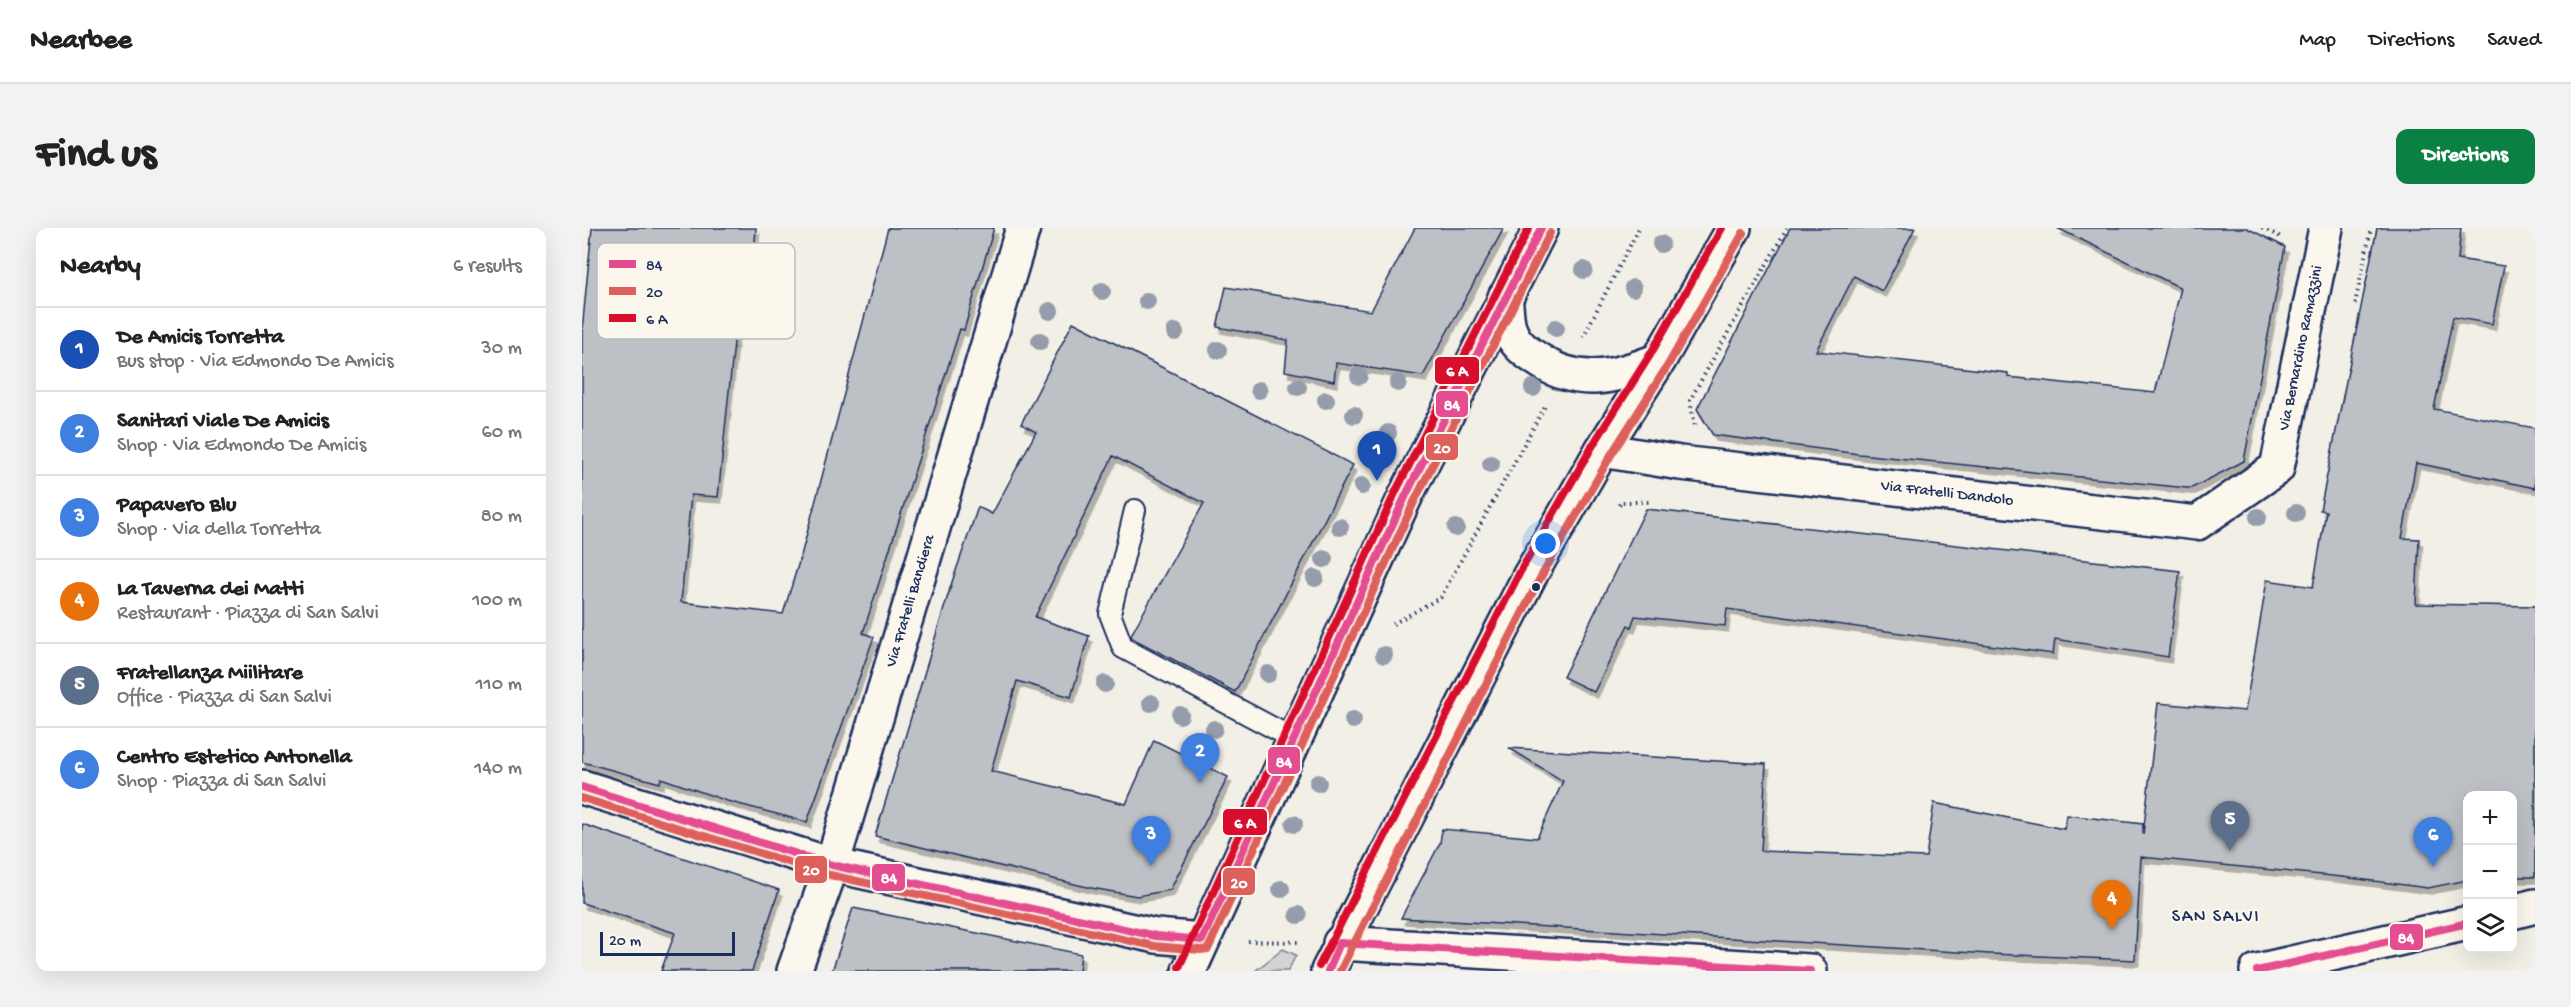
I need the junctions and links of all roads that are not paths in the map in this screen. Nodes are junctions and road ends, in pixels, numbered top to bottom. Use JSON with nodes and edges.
{"nodes":[{"id":1,"x":1023,"y":228,"type":"edge"},
{"id":2,"x":1541,"y":228,"type":"edge"},
{"id":3,"x":1734,"y":228,"type":"edge"},
{"id":4,"x":2325,"y":228,"type":"edge"},
{"id":5,"x":1505,"y":297,"type":"junction"},
{"id":6,"x":1659,"y":360,"type":"junction"},
{"id":7,"x":1602,"y":450,"type":"junction"},
{"id":8,"x":2277,"y":468,"type":"joint"},
{"id":9,"x":1135,"y":510,"type":"dead end"},
{"id":10,"x":1294,"y":739,"type":"junction"},
{"id":11,"x":582,"y":787,"type":"edge"},
{"id":12,"x":832,"y":865,"type":"junction"},
{"id":13,"x":2535,"y":906,"type":"edge"},
{"id":14,"x":2517,"y":911,"type":"edge"},
{"id":15,"x":2463,"y":924,"type":"edge"},
{"id":16,"x":1202,"y":940,"type":"junction"},
{"id":17,"x":1334,"y":957,"type":"edge"},
{"id":18,"x":794,"y":971,"type":"edge"},
{"id":19,"x":1189,"y":971,"type":"edge"},
{"id":20,"x":1810,"y":971,"type":"edge"},
{"id":21,"x":2257,"y":971,"type":"edge"}],
"edges":[{"from":1,"to":12,"type":"street","name":"Via Fratelli Bandiera"},
{"from":2,"to":5,"type":"street"},
{"from":3,"to":6,"type":"street"},
{"from":4,"to":8,"type":"street","name":"Via Bernardino Ramazzini"},
{"from":5,"to":6,"type":"street"},
{"from":5,"to":10,"type":"street"},
{"from":6,"to":7,"type":"street"},
{"from":7,"to":8,"type":"street","name":"Via Fratelli Dandolo"},
{"from":7,"to":17,"type":"street"},
{"from":9,"to":10,"type":"lane"},
{"from":10,"to":16,"type":"street"},
{"from":11,"to":12,"type":"street"},
{"from":12,"to":16,"type":"street"},
{"from":12,"to":18,"type":"street","name":"Via Fratelli Bandiera"},
{"from":13,"to":14,"type":"street"},
{"from":15,"to":21,"type":"street"},
{"from":16,"to":19,"type":"street"},
{"from":17,"to":20,"type":"street"}]}
